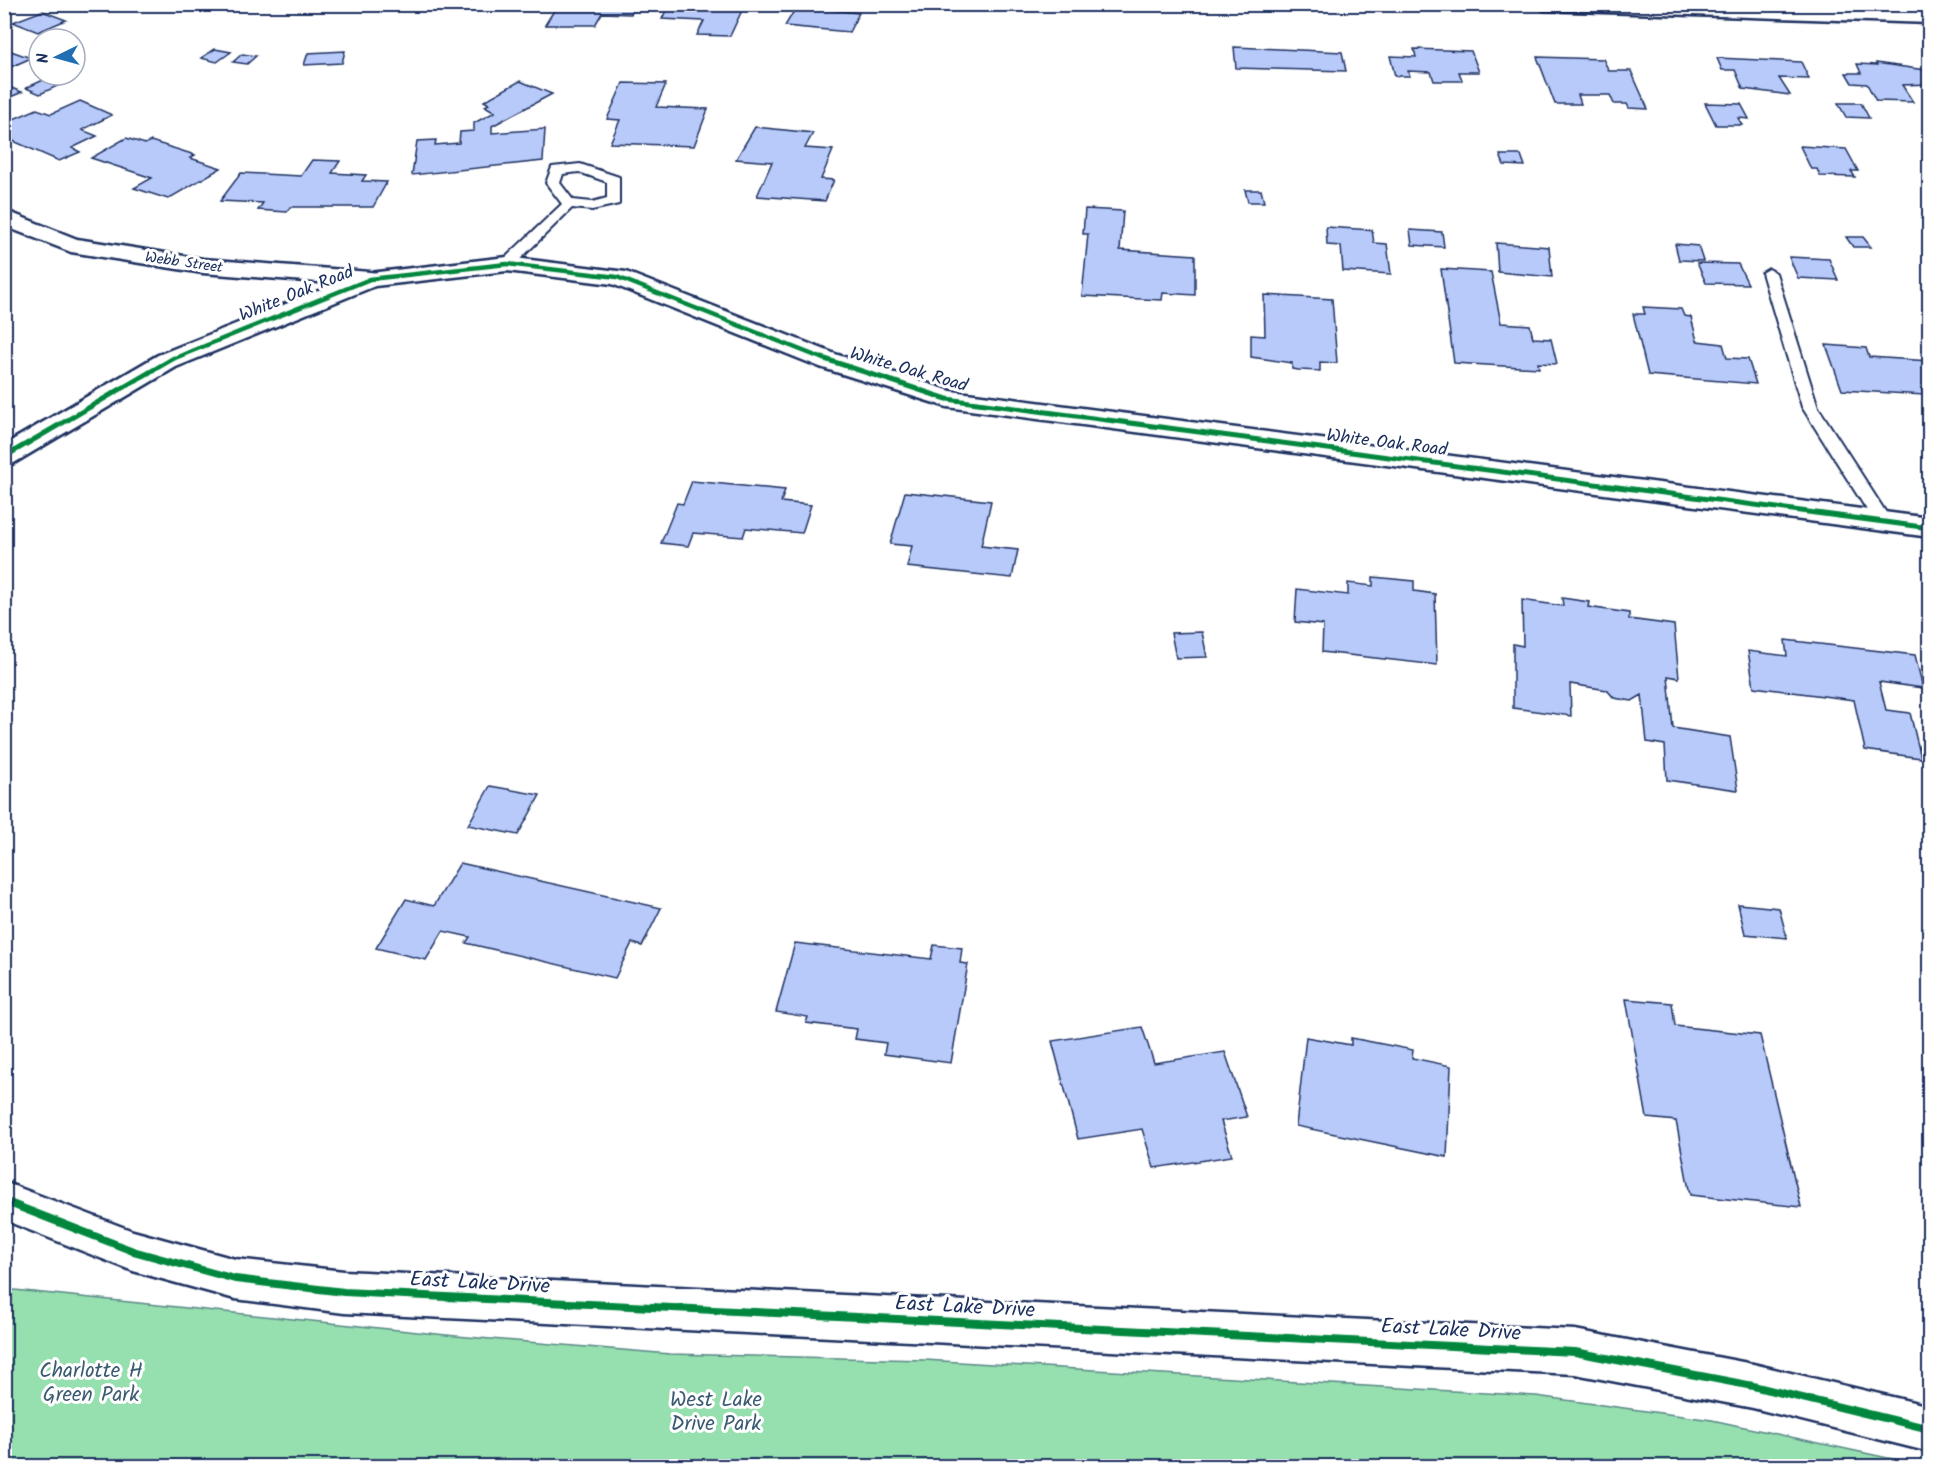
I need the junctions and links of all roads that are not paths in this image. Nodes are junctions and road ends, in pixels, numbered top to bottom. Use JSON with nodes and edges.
{"nodes":[{"id":1,"x":1544,"y":4,"type":"edge"},
{"id":2,"x":1929,"y":17,"type":"edge"},
{"id":3,"x":569,"y":204,"type":"dead end"},
{"id":4,"x":4,"y":217,"type":"edge"},
{"id":5,"x":507,"y":264,"type":"junction"},
{"id":6,"x":1769,"y":273,"type":"dead end"},
{"id":7,"x":370,"y":279,"type":"junction"},
{"id":8,"x":4,"y":457,"type":"edge"},
{"id":9,"x":1883,"y":522,"type":"junction"},
{"id":10,"x":1929,"y":528,"type":"edge"},
{"id":11,"x":4,"y":1201,"type":"edge"},
{"id":12,"x":1929,"y":1429,"type":"edge"}],
"edges":[{"from":1,"to":2,"type":"street"},
{"from":3,"to":5,"type":"lane"},
{"from":4,"to":7,"type":"street","name":"Webb Street"},
{"from":5,"to":7,"type":"street","name":"White Oak Road"},
{"from":5,"to":9,"type":"street","name":"White Oak Road"},
{"from":6,"to":9,"type":"lane"},
{"from":7,"to":8,"type":"street","name":"White Oak Road"},
{"from":9,"to":10,"type":"street","name":"White Oak Road"},
{"from":11,"to":12,"type":"street","name":"East Lake Drive"}]}
